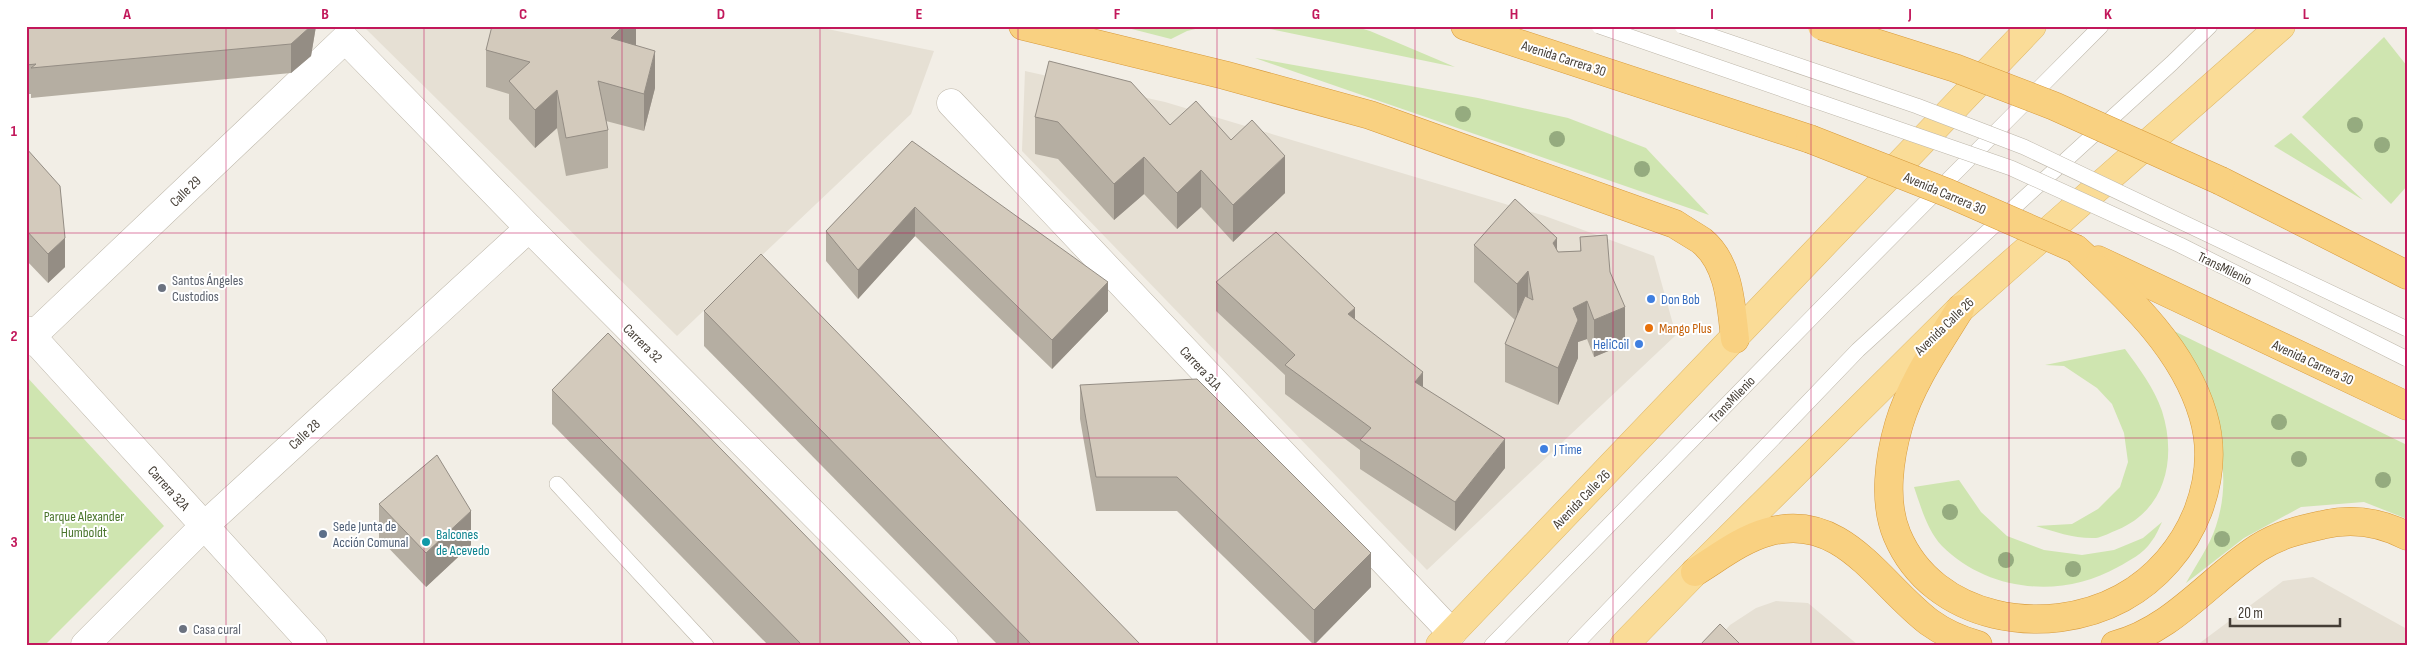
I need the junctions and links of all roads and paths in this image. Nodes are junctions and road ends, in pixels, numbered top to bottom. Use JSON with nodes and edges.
{"nodes":[{"id":1,"x":1023,"y":26,"type":"edge"},
{"id":2,"x":1465,"y":26,"type":"edge"},
{"id":3,"x":1599,"y":26,"type":"edge"},
{"id":4,"x":1682,"y":26,"type":"edge"},
{"id":5,"x":1822,"y":26,"type":"edge"},
{"id":6,"x":2032,"y":26,"type":"edge"},
{"id":7,"x":2101,"y":26,"type":"edge"},
{"id":8,"x":2210,"y":26,"type":"edge"},
{"id":9,"x":2281,"y":26,"type":"edge"},
{"id":10,"x":344,"y":39,"type":"joint"},
{"id":11,"x":951,"y":104,"type":"dead end"},
{"id":12,"x":529,"y":228,"type":"junction"},
{"id":13,"x":2076,"y":249,"type":"junction"},
{"id":14,"x":2407,"y":276,"type":"edge"},
{"id":15,"x":1960,"y":309,"type":"junction"},
{"id":16,"x":2407,"y":329,"type":"edge"},
{"id":17,"x":28,"y":336,"type":"edge"},
{"id":18,"x":1735,"y":339,"type":"junction"},
{"id":19,"x":2407,"y":358,"type":"edge"},
{"id":20,"x":2407,"y":406,"type":"edge"},
{"id":21,"x":557,"y":484,"type":"dead end"},
{"id":22,"x":203,"y":527,"type":"junction"},
{"id":23,"x":2407,"y":536,"type":"edge"},
{"id":24,"x":1694,"y":572,"type":"junction"},
{"id":25,"x":1446,"y":639,"type":"edge"},
{"id":26,"x":1965,"y":642,"type":"edge"},
{"id":27,"x":85,"y":645,"type":"edge"},
{"id":28,"x":313,"y":645,"type":"edge"},
{"id":29,"x":706,"y":645,"type":"edge"},
{"id":30,"x":944,"y":645,"type":"edge"},
{"id":31,"x":1492,"y":645,"type":"edge"},
{"id":32,"x":1575,"y":645,"type":"edge"},
{"id":33,"x":1624,"y":645,"type":"edge"},
{"id":34,"x":2115,"y":645,"type":"edge"}],
"edges":[{"from":1,"to":18,"type":"highway"},
{"from":2,"to":13,"type":"highway","name":"Avenida Carrera 30","bridge":true},
{"from":3,"to":19,"type":"lane","name":"TransMilenio","bridge":true},
{"from":4,"to":16,"type":"lane","name":"TransMilenio","bridge":true},
{"from":5,"to":14,"type":"highway","bridge":true},
{"from":6,"to":18,"type":"main road","name":"Avenida Calle 26"},
{"from":7,"to":31,"type":"lane","name":"TransMilenio"},
{"from":8,"to":32,"type":"lane"},
{"from":9,"to":15,"type":"main road","name":"Avenida Calle 26"},
{"from":10,"to":12,"type":"street","name":"Carrera 32"},
{"from":10,"to":17,"type":"street","name":"Calle 29"},
{"from":11,"to":25,"type":"street","name":"Carrera 31A"},
{"from":12,"to":22,"type":"street","name":"Calle 28"},
{"from":12,"to":30,"type":"street","name":"Carrera 32"},
{"from":13,"to":15,"type":"highway"},
{"from":13,"to":20,"type":"highway","name":"Avenida Carrera 30"},
{"from":15,"to":24,"type":"main road","name":"Avenida Calle 26"},
{"from":17,"to":22,"type":"street","name":"Carrera 32A"},
{"from":18,"to":25,"type":"main road","name":"Avenida Calle 26"},
{"from":21,"to":29,"type":"lane"},
{"from":22,"to":27,"type":"street","name":"Calle 28"},
{"from":22,"to":28,"type":"street","name":"Carrera 32A"},
{"from":23,"to":34,"type":"highway"},
{"from":24,"to":26,"type":"highway"},
{"from":24,"to":33,"type":"main road","name":"Avenida Calle 26"}]}
